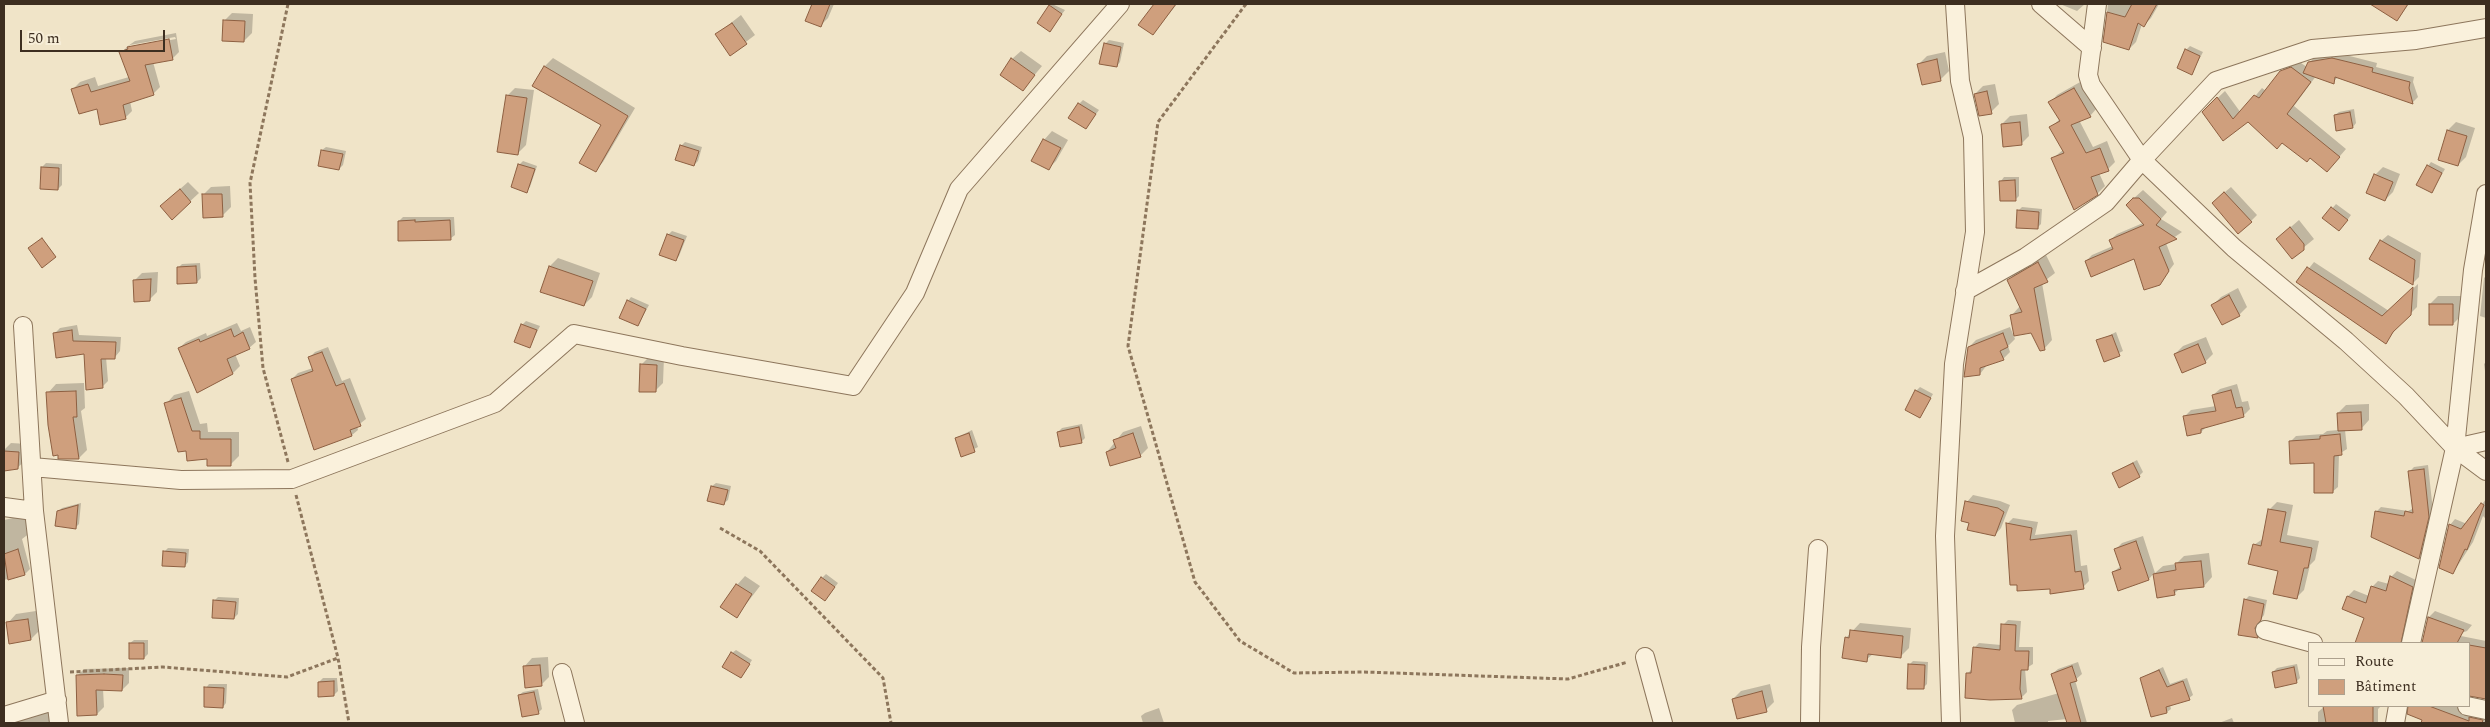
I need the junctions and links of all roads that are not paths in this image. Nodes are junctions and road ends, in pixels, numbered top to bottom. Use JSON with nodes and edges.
{"nodes":[{"id":1,"x":1120,"y":4,"type":"edge"},
{"id":2,"x":1955,"y":4,"type":"edge"},
{"id":3,"x":2041,"y":4,"type":"edge"},
{"id":4,"x":2097,"y":4,"type":"edge"},
{"id":5,"x":2486,"y":28,"type":"edge"},
{"id":6,"x":2092,"y":48,"type":"junction"},
{"id":7,"x":2142,"y":160,"type":"junction"},
{"id":8,"x":2486,"y":194,"type":"edge"},
{"id":9,"x":1965,"y":291,"type":"junction"},
{"id":10,"x":23,"y":326,"type":"dead end"},
{"id":11,"x":2486,"y":441,"type":"edge"},
{"id":12,"x":2455,"y":448,"type":"junction"},
{"id":13,"x":32,"y":467,"type":"junction"},
{"id":14,"x":2486,"y":471,"type":"edge"},
{"id":15,"x":4,"y":507,"type":"edge"},
{"id":16,"x":34,"y":511,"type":"junction"},
{"id":17,"x":1818,"y":549,"type":"dead end"},
{"id":18,"x":2265,"y":630,"type":"dead end"},
{"id":19,"x":2309,"y":642,"type":"edge"},
{"id":20,"x":2411,"y":642,"type":"edge"},
{"id":21,"x":1645,"y":657,"type":"road end"},
{"id":22,"x":562,"y":673,"type":"dead end"},
{"id":23,"x":57,"y":700,"type":"junction"},
{"id":24,"x":2398,"y":707,"type":"edge"},
{"id":25,"x":2470,"y":707,"type":"edge"},
{"id":26,"x":2486,"y":710,"type":"edge"},
{"id":27,"x":4,"y":716,"type":"edge"},
{"id":28,"x":59,"y":723,"type":"edge"},
{"id":29,"x":575,"y":723,"type":"edge"},
{"id":30,"x":1663,"y":723,"type":"edge"},
{"id":31,"x":1810,"y":723,"type":"edge"},
{"id":32,"x":1952,"y":723,"type":"edge"},
{"id":33,"x":2395,"y":723,"type":"edge"}],
"edges":[{"from":1,"to":13,"type":"street"},
{"from":2,"to":9,"type":"street"},
{"from":3,"to":6,"type":"street"},
{"from":4,"to":6,"type":"street"},
{"from":5,"to":7,"type":"street"},
{"from":6,"to":7,"type":"street"},
{"from":7,"to":9,"type":"street"},
{"from":7,"to":12,"type":"street"},
{"from":8,"to":12,"type":"street"},
{"from":9,"to":32,"type":"street"},
{"from":10,"to":13,"type":"street"},
{"from":11,"to":12,"type":"street"},
{"from":12,"to":14,"type":"street"},
{"from":12,"to":20,"type":"street"},
{"from":13,"to":16,"type":"street"},
{"from":15,"to":16,"type":"street"},
{"from":16,"to":23,"type":"street"},
{"from":17,"to":31,"type":"street"},
{"from":18,"to":19,"type":"street"},
{"from":21,"to":30,"type":"street"},
{"from":22,"to":29,"type":"street"},
{"from":23,"to":27,"type":"street"},
{"from":23,"to":28,"type":"street"},
{"from":24,"to":33,"type":"street"},
{"from":25,"to":26,"type":"street"}]}
